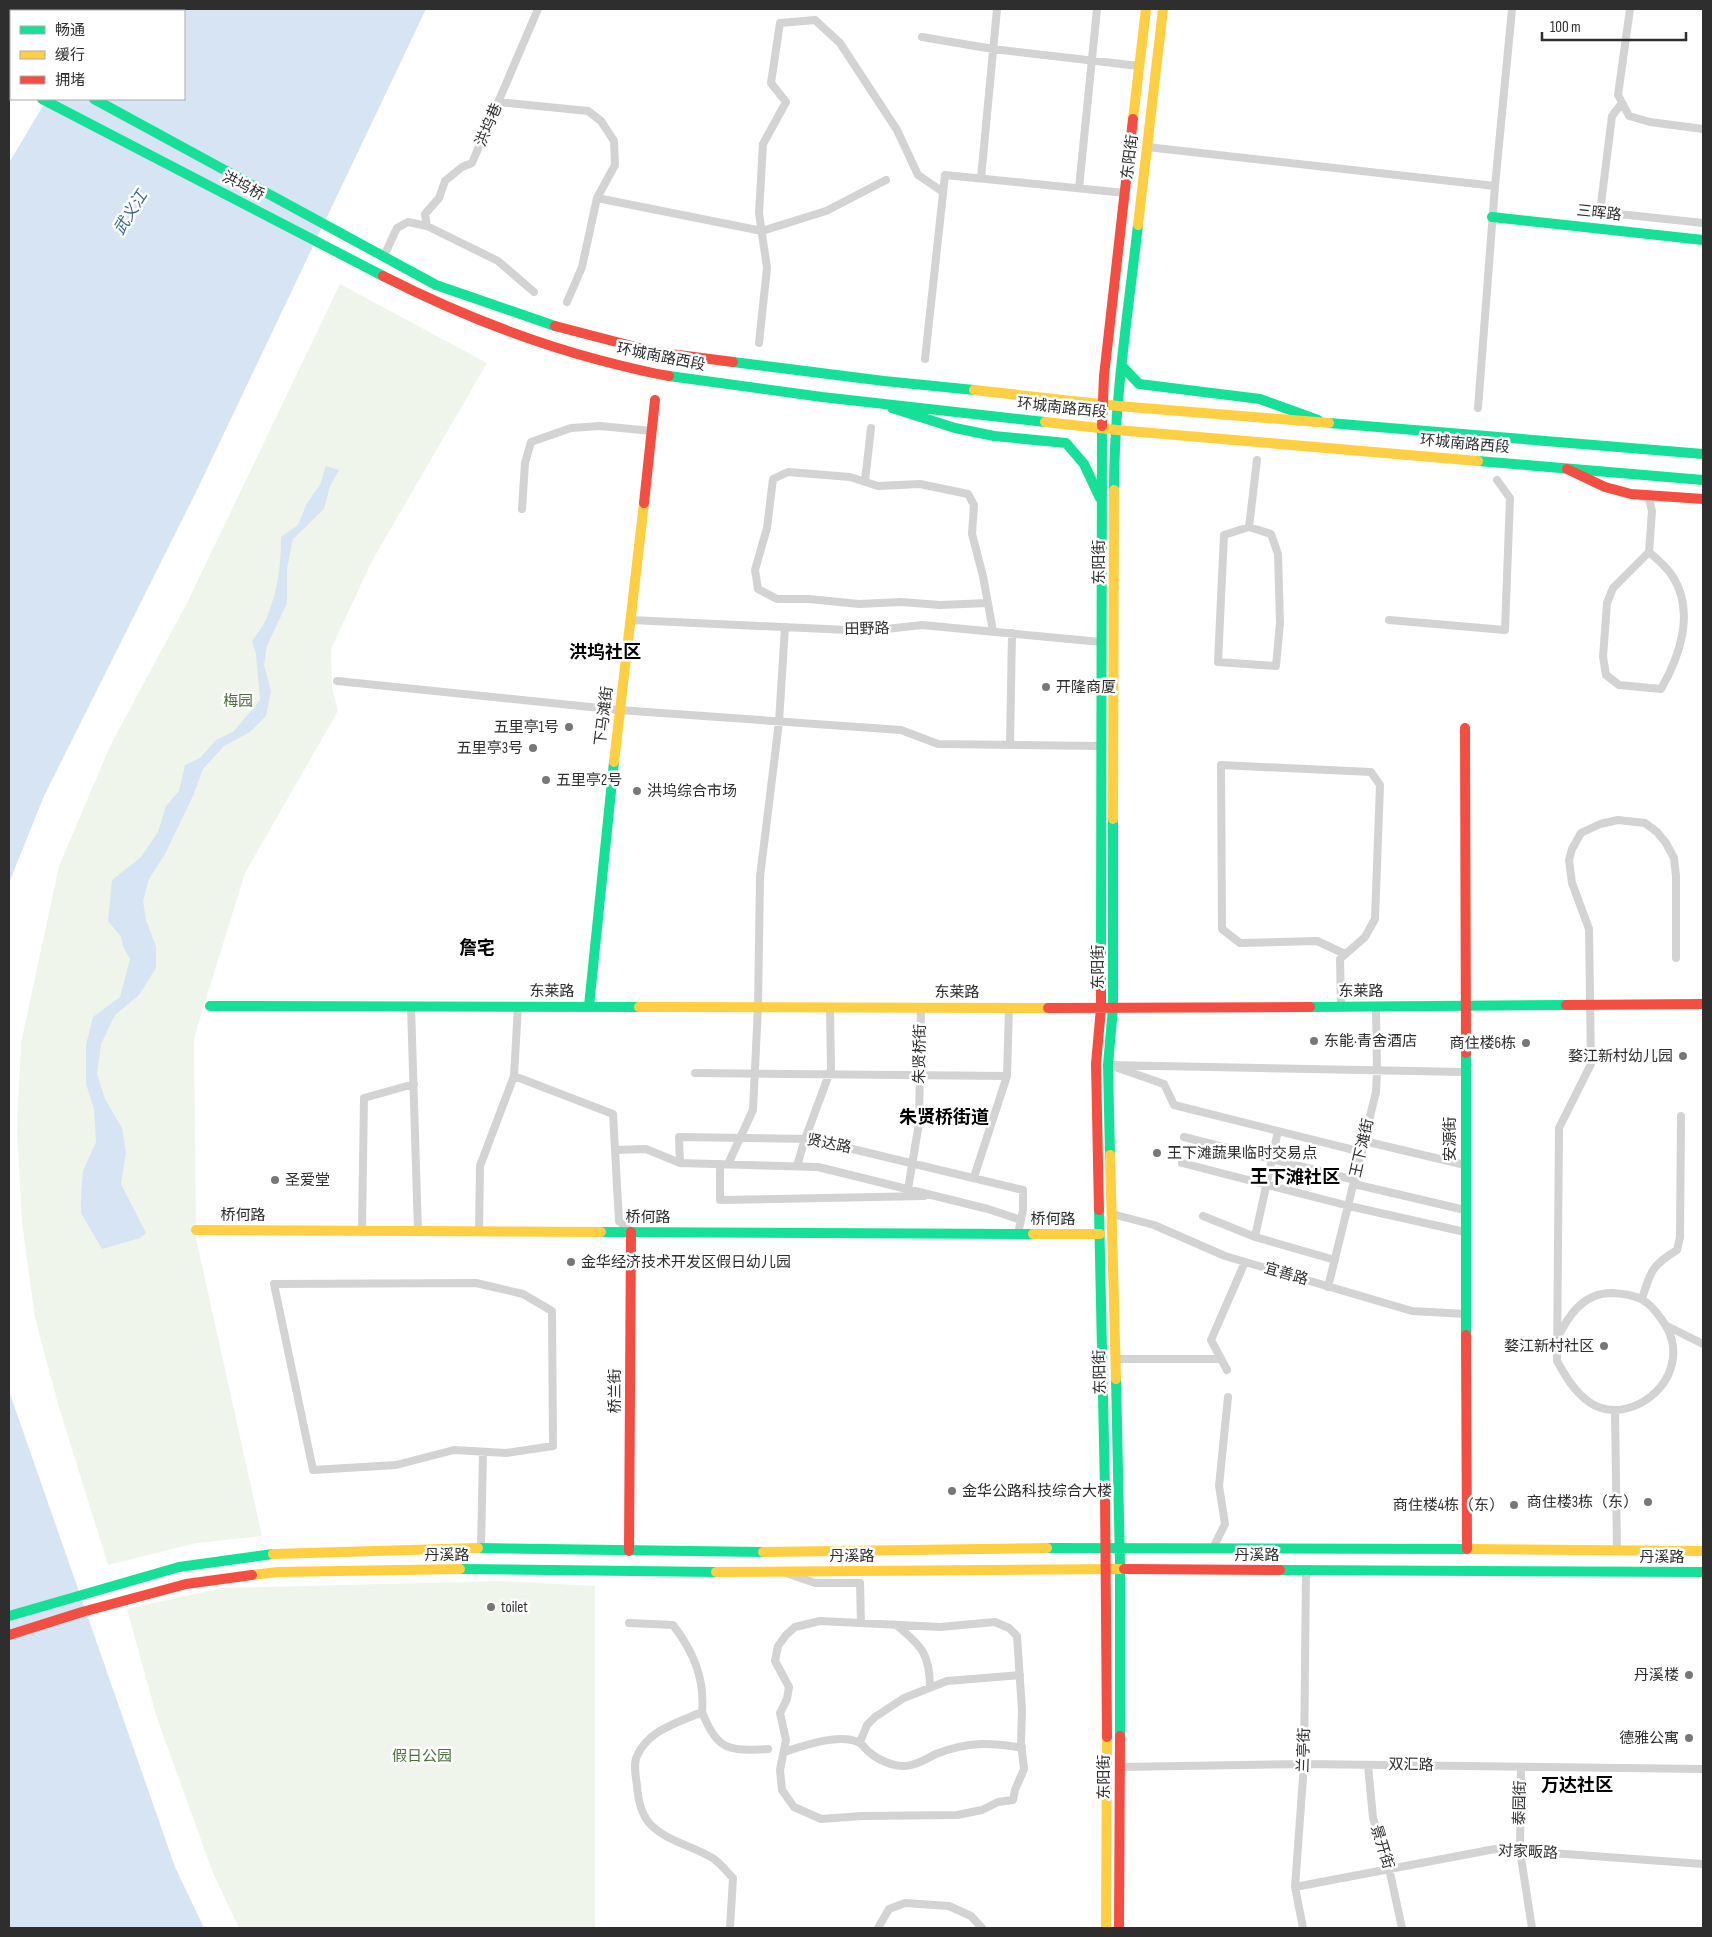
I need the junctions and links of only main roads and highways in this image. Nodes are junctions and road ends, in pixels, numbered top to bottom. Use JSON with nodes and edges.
{"nodes":[{"id":1,"x":1146,"y":9,"type":"edge"},
{"id":2,"x":1162,"y":9,"type":"edge"},
{"id":3,"x":44,"y":100,"type":"edge"},
{"id":4,"x":96,"y":100,"type":"edge"},
{"id":5,"x":1492,"y":217,"type":"road end"},
{"id":6,"x":1703,"y":240,"type":"edge"},
{"id":7,"x":436,"y":286,"type":"joint"},
{"id":8,"x":430,"y":300,"type":"joint"},
{"id":9,"x":1122,"y":366,"type":"junction"},
{"id":10,"x":655,"y":400,"type":"dead end"},
{"id":11,"x":874,"y":402,"type":"junction"},
{"id":12,"x":1103,"y":402,"type":"junction"},
{"id":13,"x":1118,"y":406,"type":"junction"},
{"id":14,"x":1326,"y":423,"type":"junction"},
{"id":15,"x":1103,"y":428,"type":"junction"},
{"id":16,"x":1117,"y":430,"type":"junction"},
{"id":17,"x":1703,"y":454,"type":"edge"},
{"id":18,"x":1564,"y":468,"type":"junction"},
{"id":19,"x":1703,"y":480,"type":"edge"},
{"id":20,"x":1703,"y":498,"type":"edge"},
{"id":21,"x":1101,"y":502,"type":"junction"},
{"id":22,"x":1465,"y":728,"type":"dead end"},
{"id":23,"x":1703,"y":1004,"type":"edge"},
{"id":24,"x":210,"y":1006,"type":"dead end"},
{"id":25,"x":589,"y":1006,"type":"junction"},
{"id":26,"x":1464,"y":1006,"type":"junction"},
{"id":27,"x":1101,"y":1008,"type":"junction"},
{"id":28,"x":1113,"y":1008,"type":"junction"},
{"id":29,"x":196,"y":1230,"type":"dead end"},
{"id":30,"x":631,"y":1232,"type":"junction"},
{"id":31,"x":1100,"y":1234,"type":"junction"},
{"id":32,"x":1107,"y":1548,"type":"junction"},
{"id":33,"x":1120,"y":1548,"type":"junction"},
{"id":34,"x":1467,"y":1549,"type":"junction"},
{"id":35,"x":1703,"y":1550,"type":"edge"},
{"id":36,"x":629,"y":1551,"type":"junction"},
{"id":37,"x":1108,"y":1569,"type":"junction"},
{"id":38,"x":1120,"y":1569,"type":"junction"},
{"id":39,"x":1703,"y":1572,"type":"edge"},
{"id":40,"x":9,"y":1616,"type":"edge"},
{"id":41,"x":9,"y":1635,"type":"edge"},
{"id":42,"x":1106,"y":1928,"type":"edge"},
{"id":43,"x":1119,"y":1928,"type":"edge"}],
"edges":[{"from":1,"to":12,"type":"main road","name":"东阳街"},
{"from":2,"to":9,"type":"main road","name":"东阳街"},
{"from":3,"to":8,"type":"main road","name":"洪坞桥"},
{"from":4,"to":7,"type":"main road","name":"洪坞桥"},
{"from":5,"to":6,"type":"main road","name":"三晖路"},
{"from":7,"to":12,"type":"main road","name":"环城南路西段"},
{"from":8,"to":11,"type":"main road","name":"环城南路西段"},
{"from":9,"to":13,"type":"main road","name":"东阳街"},
{"from":9,"to":14,"type":"main road"},
{"from":10,"to":25,"type":"main road","name":"下马滩街"},
{"from":11,"to":15,"type":"main road","name":"环城南路西段"},
{"from":11,"to":21,"type":"main road"},
{"from":12,"to":13,"type":"main road","name":"环城南路西段"},
{"from":12,"to":15,"type":"main road","name":"东阳街"},
{"from":13,"to":14,"type":"main road","name":"环城南路西段"},
{"from":13,"to":16,"type":"main road","name":"东阳街"},
{"from":14,"to":17,"type":"main road","name":"环城南路西段"},
{"from":15,"to":16,"type":"main road","name":"环城南路西段"},
{"from":15,"to":21,"type":"main road","name":"东阳街"},
{"from":16,"to":18,"type":"main road","name":"环城南路西段"},
{"from":16,"to":28,"type":"main road","name":"东阳街"},
{"from":18,"to":19,"type":"main road","name":"环城南路西段"},
{"from":18,"to":20,"type":"main road"},
{"from":21,"to":27,"type":"main road","name":"东阳街"},
{"from":22,"to":26,"type":"main road","name":"安源街"},
{"from":23,"to":26,"type":"main road","name":"东莱路"},
{"from":24,"to":25,"type":"main road","name":"东莱路"},
{"from":25,"to":27,"type":"main road","name":"东莱路"},
{"from":26,"to":28,"type":"main road","name":"东莱路"},
{"from":26,"to":34,"type":"main road","name":"安源街"},
{"from":27,"to":28,"type":"main road","name":"东莱路"},
{"from":27,"to":31,"type":"main road","name":"东阳街"},
{"from":28,"to":33,"type":"main road","name":"东阳街"},
{"from":29,"to":30,"type":"main road","name":"桥何路"},
{"from":30,"to":31,"type":"main road","name":"桥何路"},
{"from":30,"to":36,"type":"main road","name":"桥兰街"},
{"from":31,"to":32,"type":"main road","name":"东阳街"},
{"from":32,"to":33,"type":"main road","name":"丹溪路"},
{"from":32,"to":36,"type":"main road","name":"丹溪路"},
{"from":32,"to":37,"type":"main road","name":"东阳街"},
{"from":33,"to":34,"type":"main road","name":"丹溪路"},
{"from":33,"to":38,"type":"main road","name":"东阳街"},
{"from":34,"to":35,"type":"main road","name":"丹溪路"},
{"from":36,"to":40,"type":"main road","name":"丹溪路"},
{"from":37,"to":38,"type":"main road","name":"丹溪路"},
{"from":37,"to":41,"type":"main road","name":"丹溪路"},
{"from":37,"to":42,"type":"main road","name":"东阳街"},
{"from":38,"to":39,"type":"main road","name":"丹溪路"},
{"from":38,"to":43,"type":"main road","name":"东阳街"}]}
